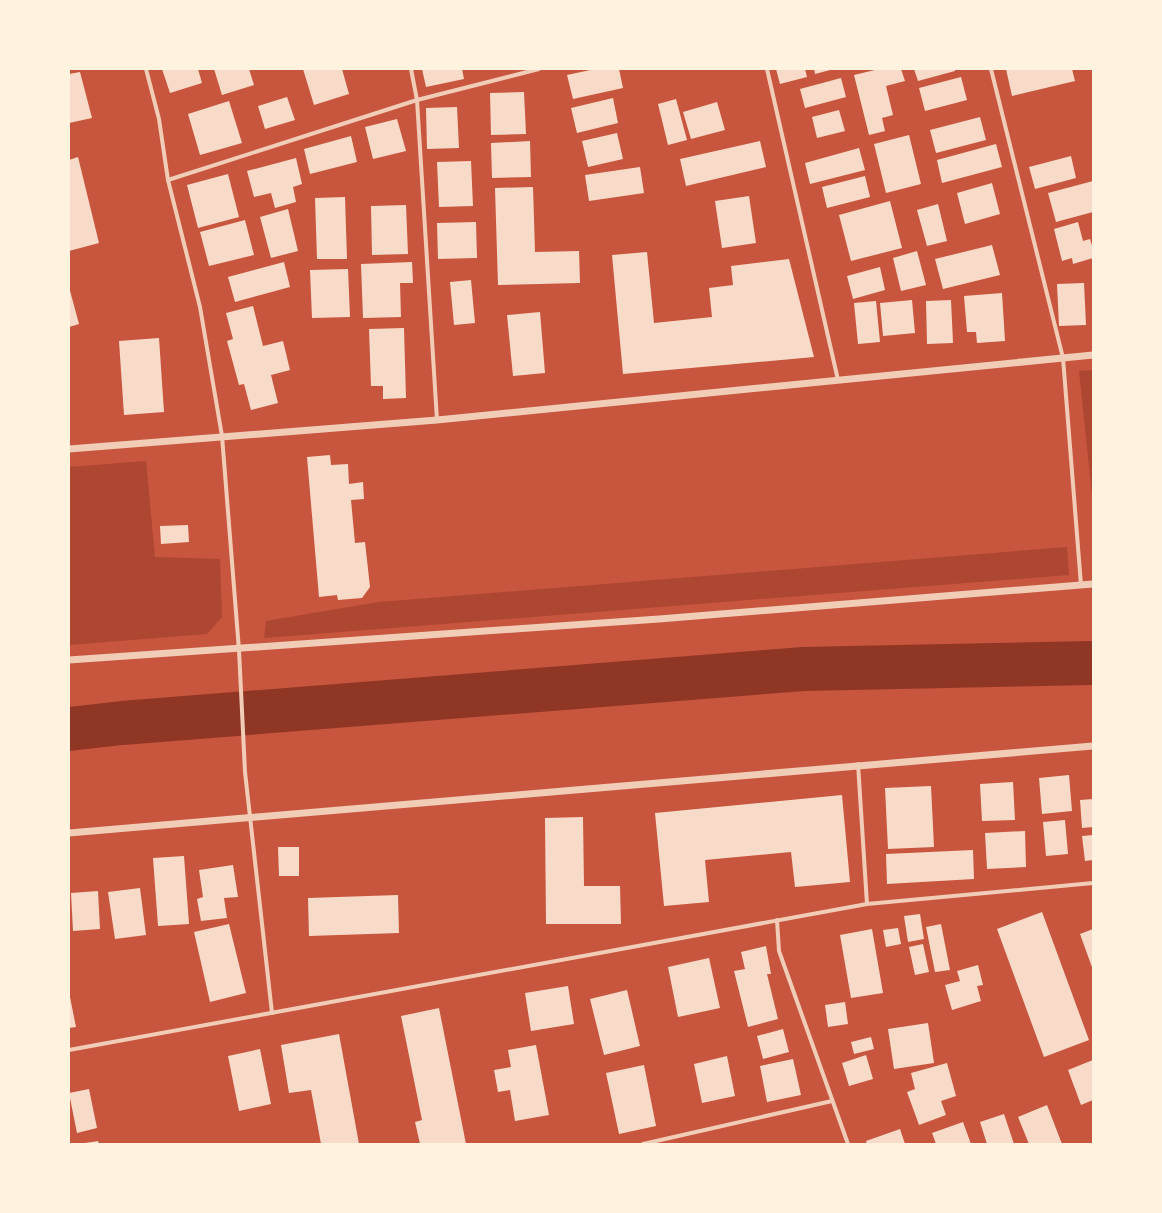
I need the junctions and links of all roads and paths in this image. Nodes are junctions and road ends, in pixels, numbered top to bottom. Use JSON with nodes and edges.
{"nodes":[{"id":1,"x":146,"y":69,"type":"edge"},
{"id":2,"x":411,"y":69,"type":"edge"},
{"id":3,"x":539,"y":69,"type":"edge"},
{"id":4,"x":767,"y":69,"type":"edge"},
{"id":5,"x":991,"y":69,"type":"edge"},
{"id":6,"x":417,"y":100,"type":"junction"},
{"id":7,"x":168,"y":180,"type":"junction"},
{"id":8,"x":1093,"y":355,"type":"edge"},
{"id":9,"x":1063,"y":358,"type":"junction"},
{"id":10,"x":838,"y":380,"type":"junction"},
{"id":11,"x":437,"y":420,"type":"junction"},
{"id":12,"x":222,"y":436,"type":"junction"},
{"id":13,"x":69,"y":449,"type":"edge"},
{"id":14,"x":1093,"y":584,"type":"edge"},
{"id":15,"x":1081,"y":585,"type":"junction"},
{"id":16,"x":239,"y":649,"type":"junction"},
{"id":17,"x":69,"y":660,"type":"edge"},
{"id":18,"x":1093,"y":746,"type":"edge"},
{"id":19,"x":858,"y":764,"type":"junction"},
{"id":20,"x":250,"y":819,"type":"junction"},
{"id":21,"x":69,"y":833,"type":"edge"},
{"id":22,"x":1093,"y":883,"type":"edge"},
{"id":23,"x":867,"y":904,"type":"junction"},
{"id":24,"x":777,"y":920,"type":"junction"},
{"id":25,"x":272,"y":1013,"type":"junction"},
{"id":26,"x":69,"y":1050,"type":"edge"},
{"id":27,"x":832,"y":1101,"type":"junction"},
{"id":28,"x":643,"y":1144,"type":"edge"},
{"id":29,"x":848,"y":1144,"type":"edge"}],
"edges":[{"from":1,"to":7,"type":"street"},
{"from":2,"to":6,"type":"street"},
{"from":3,"to":6,"type":"street"},
{"from":4,"to":10,"type":"street"},
{"from":5,"to":9,"type":"street"},
{"from":6,"to":7,"type":"street"},
{"from":6,"to":11,"type":"street"},
{"from":7,"to":12,"type":"street"},
{"from":8,"to":9,"type":"street"},
{"from":9,"to":10,"type":"street"},
{"from":9,"to":15,"type":"street"},
{"from":10,"to":11,"type":"street"},
{"from":11,"to":12,"type":"street"},
{"from":12,"to":13,"type":"street"},
{"from":12,"to":16,"type":"street"},
{"from":14,"to":15,"type":"street"},
{"from":15,"to":16,"type":"street"},
{"from":16,"to":17,"type":"street"},
{"from":16,"to":20,"type":"street"},
{"from":18,"to":19,"type":"street"},
{"from":19,"to":20,"type":"street"},
{"from":19,"to":23,"type":"street"},
{"from":20,"to":21,"type":"street"},
{"from":20,"to":25,"type":"street"},
{"from":22,"to":23,"type":"street"},
{"from":23,"to":24,"type":"street"},
{"from":24,"to":25,"type":"street"},
{"from":24,"to":27,"type":"street"},
{"from":25,"to":26,"type":"street"},
{"from":27,"to":28,"type":"street"},
{"from":27,"to":29,"type":"street"}]}
